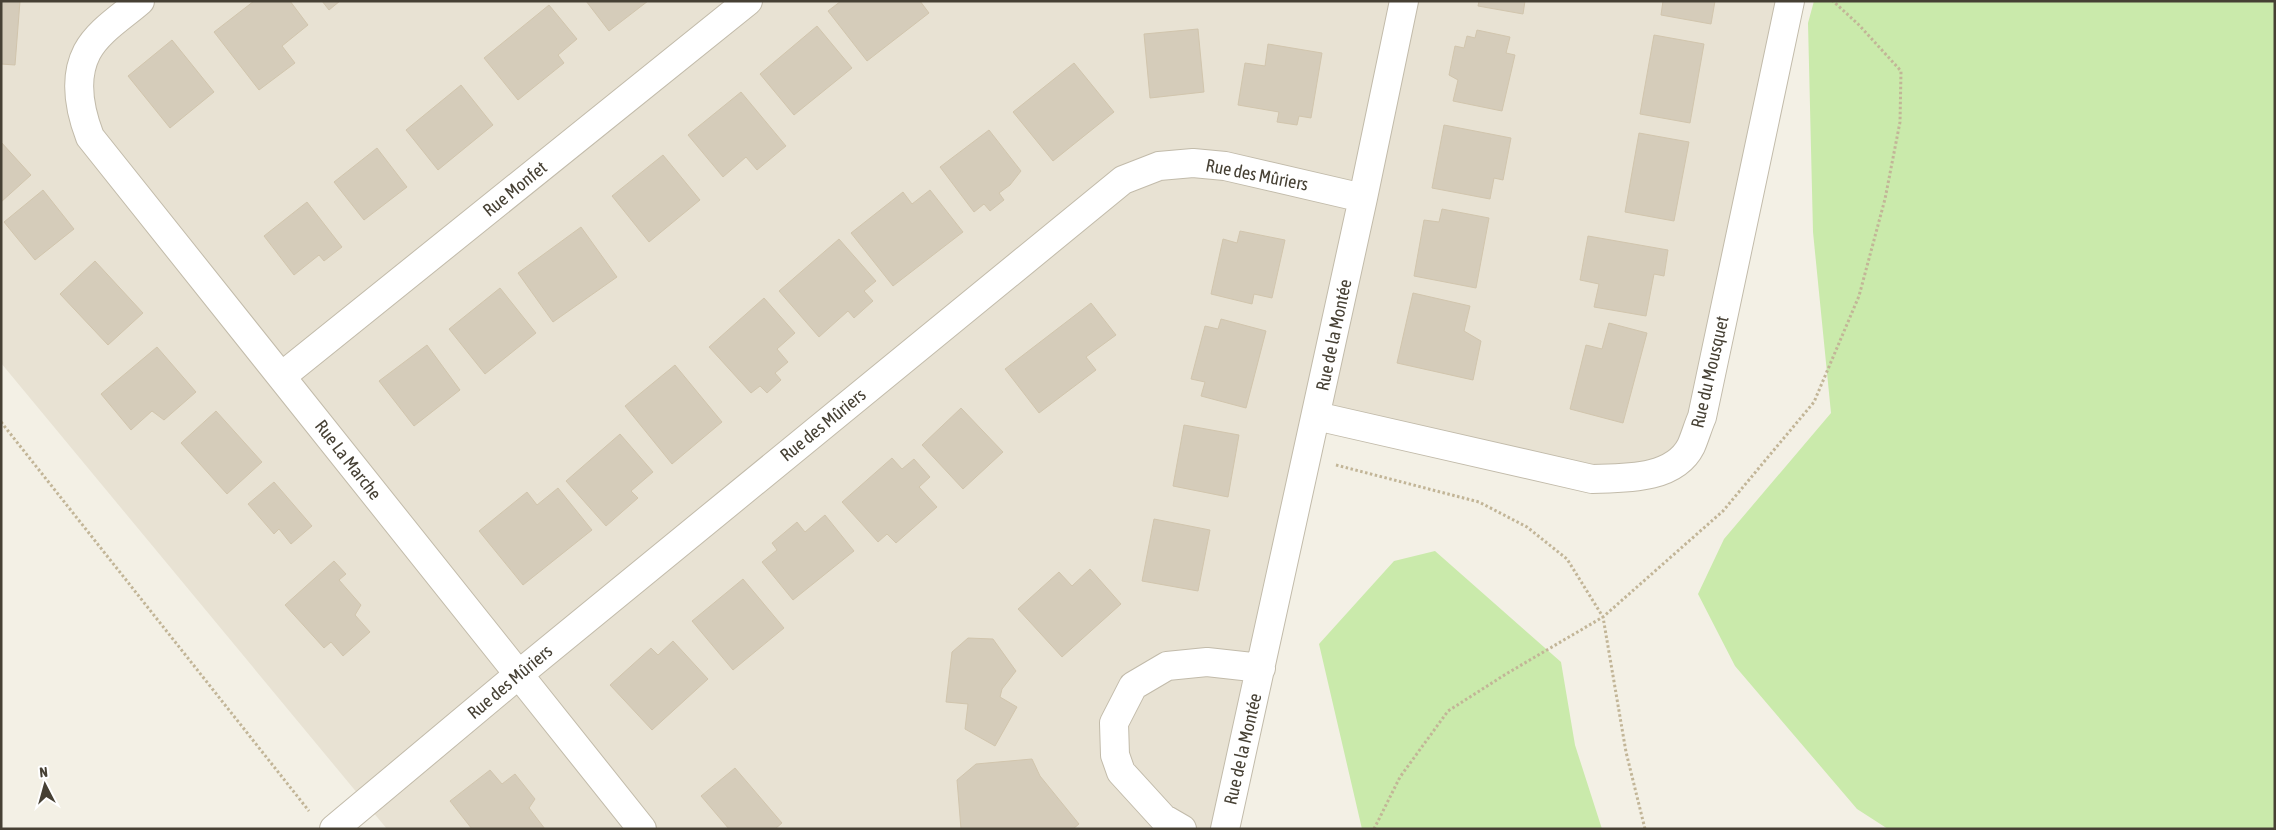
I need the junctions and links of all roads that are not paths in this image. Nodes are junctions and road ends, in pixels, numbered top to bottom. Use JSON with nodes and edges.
{"nodes":[{"id":1,"x":140,"y":1,"type":"edge"},
{"id":2,"x":748,"y":1,"type":"edge"},
{"id":3,"x":1404,"y":1,"type":"edge"},
{"id":4,"x":1790,"y":1,"type":"edge"},
{"id":5,"x":1363,"y":198,"type":"junction"},
{"id":6,"x":282,"y":376,"type":"junction"},
{"id":7,"x":1316,"y":416,"type":"junction"},
{"id":8,"x":1261,"y":668,"type":"junction"},
{"id":9,"x":518,"y":676,"type":"junction"},
{"id":10,"x":334,"y":829,"type":"edge"},
{"id":11,"x":642,"y":829,"type":"edge"},
{"id":12,"x":1182,"y":829,"type":"edge"},
{"id":13,"x":1225,"y":829,"type":"edge"}],
"edges":[{"from":1,"to":6,"type":"street","name":"Rue La Marche"},
{"from":2,"to":6,"type":"street","name":"Rue Monfet"},
{"from":3,"to":5,"type":"street","name":"Rue de la Montée"},
{"from":4,"to":7,"type":"street","name":"Rue du Mousquet"},
{"from":5,"to":7,"type":"street","name":"Rue de la Montée"},
{"from":5,"to":9,"type":"street","name":"Rue des Mûriers"},
{"from":6,"to":9,"type":"street","name":"Rue La Marche"},
{"from":7,"to":8,"type":"street","name":"Rue de la Montée"},
{"from":8,"to":12,"type":"street","name":"Rue de la Montée"},
{"from":8,"to":13,"type":"street","name":"Rue de la Montée"},
{"from":9,"to":10,"type":"street","name":"Rue des Mûriers"},
{"from":9,"to":11,"type":"street","name":"Rue La Marche"}]}
